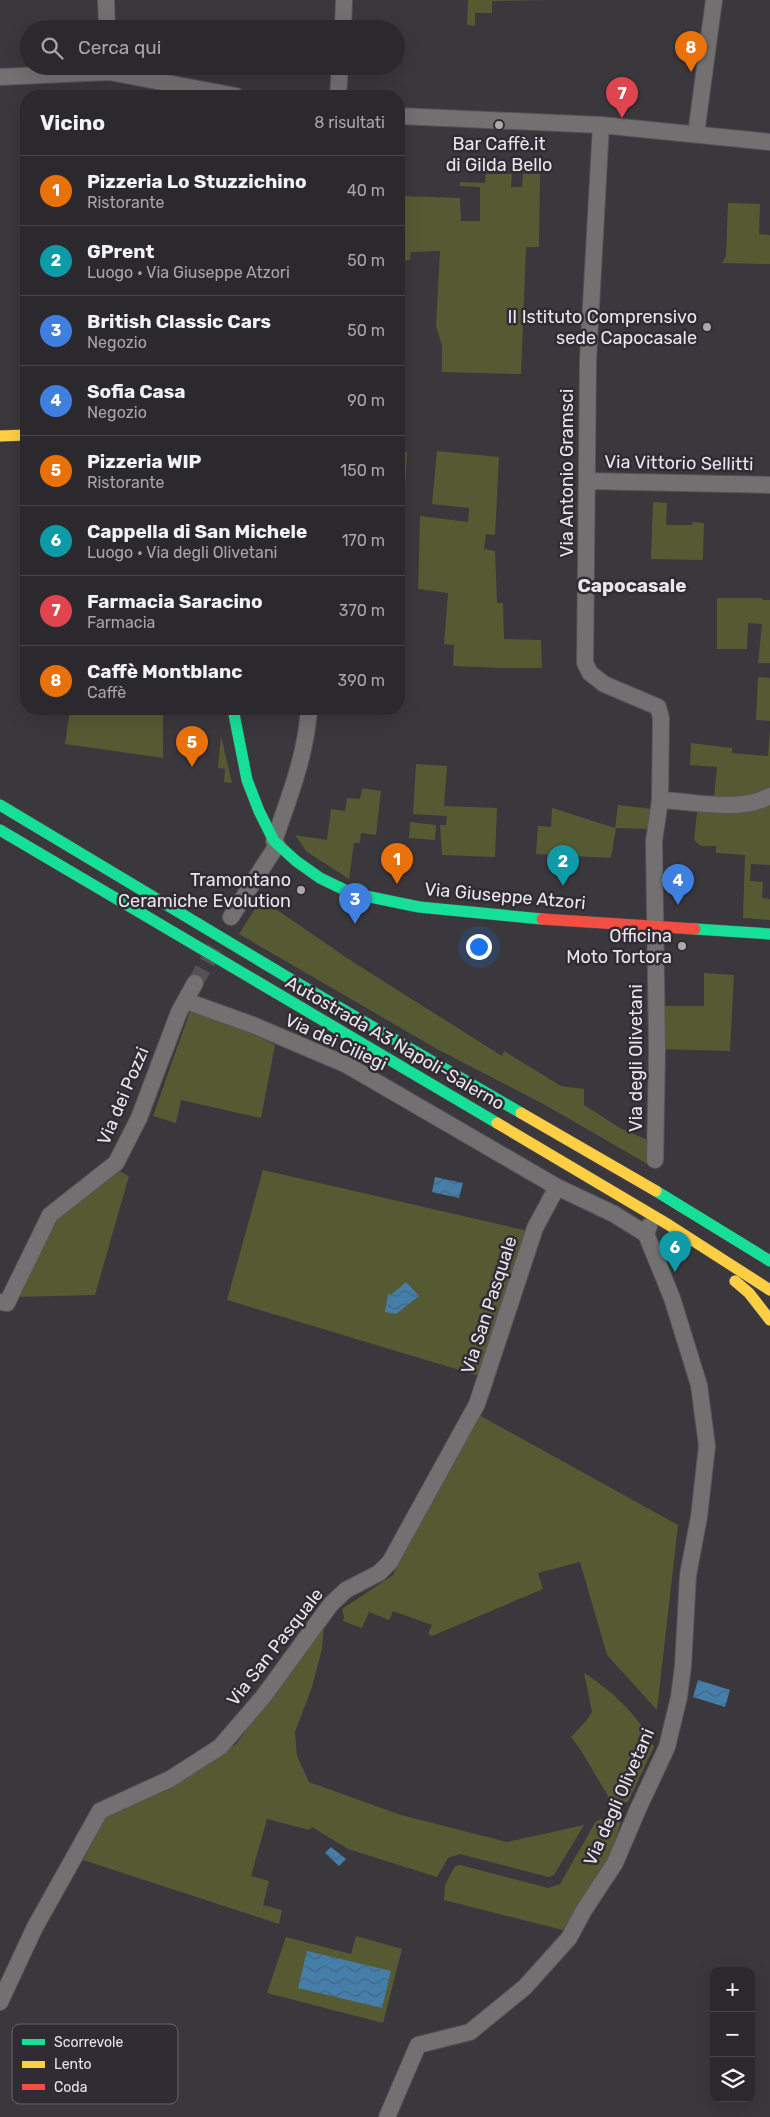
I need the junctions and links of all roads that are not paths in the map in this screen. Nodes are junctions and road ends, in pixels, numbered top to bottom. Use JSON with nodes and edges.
{"nodes":[{"id":1,"x":106,"y":0,"type":"edge"},
{"id":2,"x":344,"y":0,"type":"edge"},
{"id":3,"x":714,"y":0,"type":"edge"},
{"id":4,"x":107,"y":20,"type":"edge"},
{"id":5,"x":343,"y":20,"type":"edge"},
{"id":6,"x":27,"y":75,"type":"edge"},
{"id":7,"x":136,"y":75,"type":"edge"},
{"id":8,"x":339,"y":75,"type":"edge"},
{"id":9,"x":0,"y":77,"type":"edge"},
{"id":10,"x":208,"y":90,"type":"edge"},
{"id":11,"x":338,"y":90,"type":"edge"},
{"id":12,"x":405,"y":116,"type":"edge"},
{"id":13,"x":601,"y":124,"type":"junction"},
{"id":14,"x":696,"y":134,"type":"junction"},
{"id":15,"x":770,"y":142,"type":"edge"},
{"id":16,"x":20,"y":435,"type":"edge"},
{"id":17,"x":0,"y":436,"type":"edge"},
{"id":18,"x":587,"y":481,"type":"junction"},
{"id":19,"x":770,"y":485,"type":"edge"},
{"id":20,"x":234,"y":715,"type":"edge"},
{"id":21,"x":310,"y":715,"type":"edge"},
{"id":22,"x":770,"y":796,"type":"edge"},
{"id":23,"x":660,"y":800,"type":"junction"},
{"id":24,"x":0,"y":805,"type":"edge"},
{"id":25,"x":0,"y":830,"type":"edge"},
{"id":26,"x":275,"y":843,"type":"junction"},
{"id":27,"x":232,"y":918,"type":"dead end"},
{"id":28,"x":656,"y":926,"type":"junction"},
{"id":29,"x":770,"y":934,"type":"edge"},
{"id":30,"x":195,"y":983,"type":"tunnel mouth"},
{"id":31,"x":186,"y":1001,"type":"junction"},
{"id":32,"x":488,"y":1094,"type":"junction"},
{"id":33,"x":654,"y":1160,"type":"dead end"},
{"id":34,"x":638,"y":1167,"type":"dead end"},
{"id":35,"x":557,"y":1187,"type":"junction"},
{"id":36,"x":669,"y":1225,"type":"junction"},
{"id":37,"x":648,"y":1230,"type":"joint"},
{"id":38,"x":770,"y":1261,"type":"edge"},
{"id":39,"x":770,"y":1290,"type":"edge"},
{"id":40,"x":0,"y":1302,"type":"edge"},
{"id":41,"x":770,"y":1320,"type":"edge"},
{"id":42,"x":0,"y":2002,"type":"edge"},
{"id":43,"x":387,"y":2117,"type":"edge"}],
"edges":[{"from":1,"to":4,"type":"street"},
{"from":2,"to":5,"type":"street"},
{"from":3,"to":14,"type":"street"},
{"from":6,"to":9,"type":"street"},
{"from":7,"to":10,"type":"street"},
{"from":8,"to":11,"type":"street"},
{"from":12,"to":13,"type":"street"},
{"from":13,"to":14,"type":"street"},
{"from":13,"to":18,"type":"street","name":"Via Antonio Gramsci"},
{"from":14,"to":15,"type":"street"},
{"from":16,"to":17,"type":"main road"},
{"from":18,"to":19,"type":"street","name":"Via Vittorio Sellitti"},
{"from":18,"to":23,"type":"street","name":"Via Antonio Gramsci"},
{"from":20,"to":26,"type":"main road","name":"Via Giuseppe Atzori"},
{"from":21,"to":26,"type":"street"},
{"from":22,"to":23,"type":"street"},
{"from":23,"to":28,"type":"street","name":"Via Antonio Gramsci"},
{"from":24,"to":32,"type":"main road","name":"Autostrada A3 Napoli-Salerno"},
{"from":25,"to":36,"type":"main road","name":"Autostrada A3 Napoli-Salerno"},
{"from":26,"to":27,"type":"street"},
{"from":26,"to":28,"type":"main road","name":"Via Giuseppe Atzori"},
{"from":28,"to":29,"type":"main road","name":"Via Giuseppe Atzori"},
{"from":28,"to":33,"type":"street","name":"Via degli Olivetani"},
{"from":30,"to":31,"type":"street","name":"Via dei Pozzi"},
{"from":31,"to":35,"type":"street","name":"Via dei Ciliegi"},
{"from":31,"to":40,"type":"street","name":"Via dei Pozzi"},
{"from":32,"to":34,"type":"main road"},
{"from":32,"to":38,"type":"main road","name":"Autostrada A3 Napoli-Salerno"},
{"from":35,"to":37,"type":"street","name":"Via dei Ciliegi"},
{"from":35,"to":42,"type":"street","name":"Via San Pasquale"},
{"from":36,"to":39,"type":"main road","name":"Autostrada A3 Napoli-Salerno"},
{"from":36,"to":41,"type":"main road"},
{"from":37,"to":43,"type":"street","name":"Via degli Olivetani"}]}
